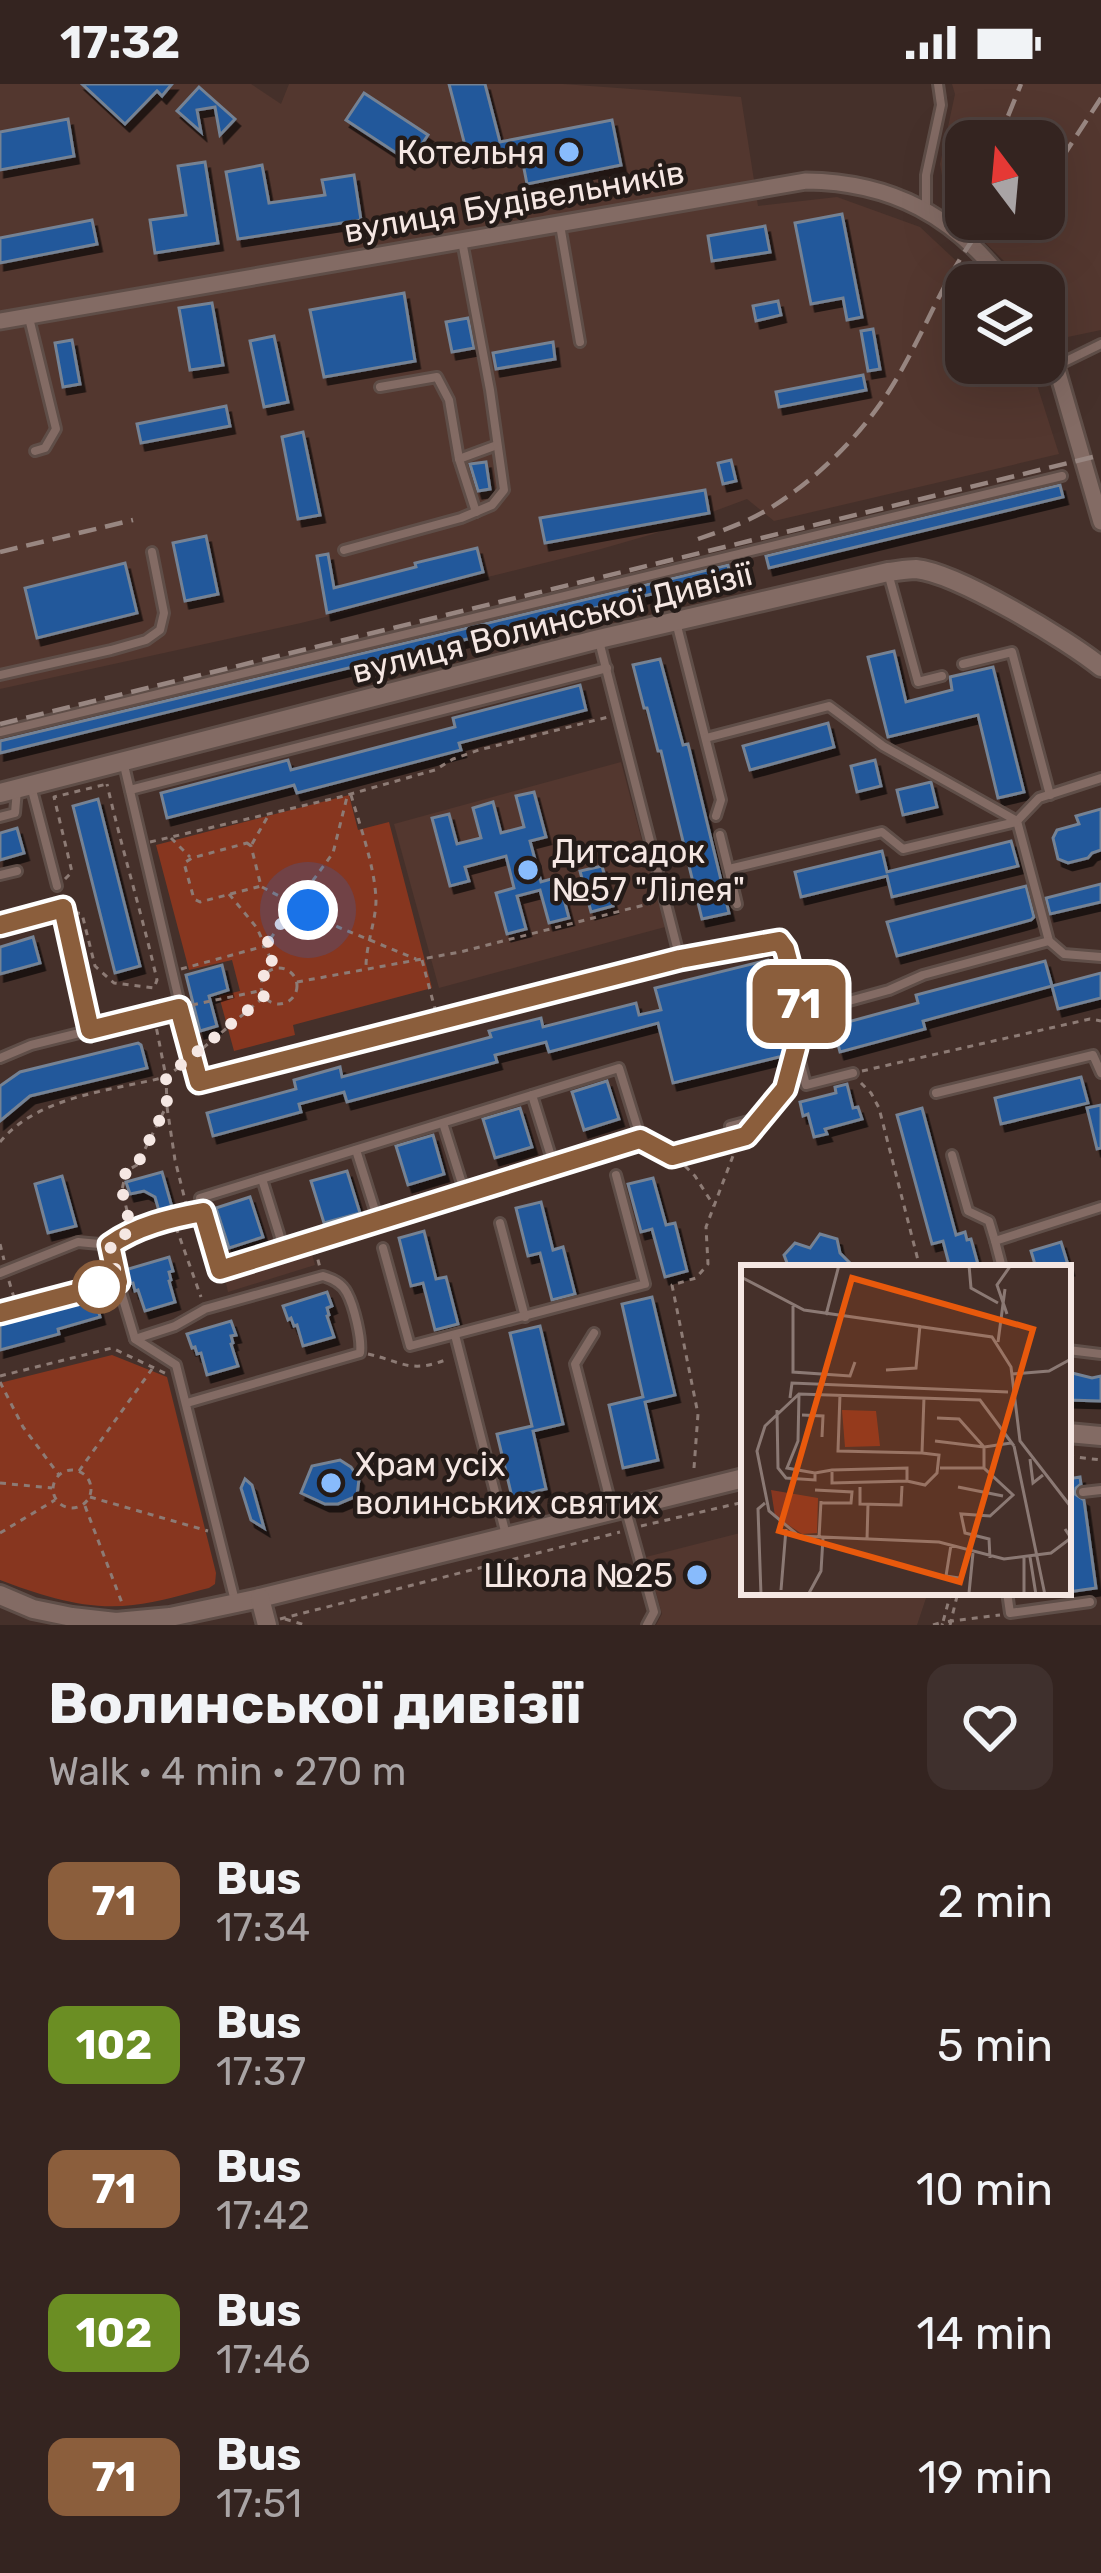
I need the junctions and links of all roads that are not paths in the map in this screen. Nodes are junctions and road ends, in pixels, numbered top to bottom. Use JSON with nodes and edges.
{"nodes":[{"id":1,"x":938,"y":84,"type":"edge"},
{"id":2,"x":926,"y":212,"type":"junction"},
{"id":3,"x":560,"y":223,"type":"junction"},
{"id":4,"x":461,"y":240,"type":"junction"},
{"id":5,"x":991,"y":264,"type":"edge"},
{"id":6,"x":29,"y":316,"type":"junction"},
{"id":7,"x":0,"y":321,"type":"edge"},
{"id":8,"x":580,"y":341,"type":"dead end"},
{"id":9,"x":1101,"y":344,"type":"edge"},
{"id":10,"x":1065,"y":362,"type":"edge"},
{"id":11,"x":1061,"y":384,"type":"edge"},
{"id":12,"x":380,"y":387,"type":"dead end"},
{"id":13,"x":498,"y":445,"type":"junction"},
{"id":14,"x":35,"y":452,"type":"dead end"},
{"id":15,"x":459,"y":459,"type":"junction"},
{"id":16,"x":1062,"y":476,"type":"dead end"},
{"id":17,"x":476,"y":512,"type":"junction"},
{"id":18,"x":1101,"y":522,"type":"edge"},
{"id":19,"x":344,"y":550,"type":"dead end"},
{"id":20,"x":152,"y":552,"type":"dead end"},
{"id":21,"x":888,"y":572,"type":"junction"},
{"id":22,"x":676,"y":621,"type":"junction"},
{"id":23,"x":599,"y":639,"type":"junction"},
{"id":24,"x":964,"y":664,"type":"dead end"},
{"id":25,"x":1101,"y":667,"type":"edge"},
{"id":26,"x":607,"y":668,"type":"junction"},
{"id":27,"x":0,"y":675,"type":"edge"},
{"id":28,"x":942,"y":676,"type":"dead end"},
{"id":29,"x":0,"y":732,"type":"edge"},
{"id":30,"x":706,"y":738,"type":"junction"},
{"id":31,"x":123,"y":760,"type":"junction"},
{"id":32,"x":1101,"y":778,"type":"edge"},
{"id":33,"x":16,"y":788,"type":"edge"},
{"id":34,"x":130,"y":790,"type":"junction"},
{"id":35,"x":1050,"y":795,"type":"junction"},
{"id":36,"x":716,"y":816,"type":"dead end"},
{"id":37,"x":0,"y":817,"type":"edge"},
{"id":38,"x":1017,"y":821,"type":"junction"},
{"id":39,"x":720,"y":835,"type":"dead end"},
{"id":40,"x":728,"y":869,"type":"junction"},
{"id":41,"x":17,"y":871,"type":"dead end"},
{"id":42,"x":0,"y":875,"type":"edge"},
{"id":43,"x":57,"y":886,"type":"road end"},
{"id":44,"x":737,"y":904,"type":"dead end"},
{"id":45,"x":0,"y":925,"type":"edge"},
{"id":46,"x":1049,"y":941,"type":"junction"},
{"id":47,"x":1101,"y":957,"type":"edge"},
{"id":48,"x":680,"y":959,"type":"junction"},
{"id":49,"x":179,"y":1008,"type":"junction"},
{"id":50,"x":802,"y":1014,"type":"junction"},
{"id":51,"x":90,"y":1030,"type":"junction"},
{"id":52,"x":796,"y":1048,"type":"junction"},
{"id":53,"x":0,"y":1058,"type":"edge"},
{"id":54,"x":853,"y":1073,"type":"road end"},
{"id":55,"x":1101,"y":1073,"type":"edge"},
{"id":56,"x":936,"y":1093,"type":"dead end"},
{"id":57,"x":532,"y":1095,"type":"junction"},
{"id":58,"x":762,"y":1118,"type":"junction"},
{"id":59,"x":443,"y":1123,"type":"junction"},
{"id":60,"x":730,"y":1126,"type":"dead end"},
{"id":61,"x":640,"y":1139,"type":"junction"},
{"id":62,"x":356,"y":1150,"type":"junction"},
{"id":63,"x":952,"y":1155,"type":"dead end"},
{"id":64,"x":554,"y":1166,"type":"junction"},
{"id":65,"x":616,"y":1175,"type":"dead end"},
{"id":66,"x":262,"y":1179,"type":"junction"},
{"id":67,"x":465,"y":1193,"type":"junction"},
{"id":68,"x":1101,"y":1207,"type":"edge"},
{"id":69,"x":203,"y":1212,"type":"junction"},
{"id":70,"x":378,"y":1220,"type":"junction"},
{"id":71,"x":500,"y":1223,"type":"dead end"},
{"id":72,"x":995,"y":1241,"type":"junction"},
{"id":73,"x":110,"y":1245,"type":"junction"},
{"id":74,"x":383,"y":1248,"type":"dead end"},
{"id":75,"x":284,"y":1250,"type":"junction"},
{"id":76,"x":1001,"y":1265,"type":"edge"},
{"id":77,"x":3,"y":1272,"type":"edge"},
{"id":78,"x":118,"y":1282,"type":"junction"},
{"id":79,"x":0,"y":1313,"type":"edge"},
{"id":80,"x":525,"y":1317,"type":"junction"},
{"id":81,"x":594,"y":1333,"type":"dead end"},
{"id":82,"x":455,"y":1335,"type":"junction"},
{"id":83,"x":135,"y":1339,"type":"junction"},
{"id":84,"x":1071,"y":1350,"type":"edge"},
{"id":85,"x":1101,"y":1354,"type":"edge"},
{"id":86,"x":187,"y":1402,"type":"junction"},
{"id":87,"x":1071,"y":1433,"type":"edge"},
{"id":88,"x":1101,"y":1436,"type":"edge"},
{"id":89,"x":741,"y":1479,"type":"edge"},
{"id":90,"x":1083,"y":1492,"type":"dead end"},
{"id":91,"x":1101,"y":1492,"type":"edge"},
{"id":92,"x":619,"y":1508,"type":"junction"},
{"id":93,"x":506,"y":1537,"type":"junction"},
{"id":94,"x":0,"y":1595,"type":"edge"},
{"id":95,"x":1007,"y":1595,"type":"edge"},
{"id":96,"x":260,"y":1598,"type":"junction"},
{"id":97,"x":235,"y":1602,"type":"junction"},
{"id":98,"x":1090,"y":1602,"type":"dead end"},
{"id":99,"x":30,"y":1617,"type":"edge"},
{"id":100,"x":276,"y":1623,"type":"edge"},
{"id":101,"x":647,"y":1625,"type":"edge"}],
"edges":[{"from":1,"to":2,"type":"lane"},
{"from":2,"to":3,"type":"street","name":"вулиця Будівельників"},
{"from":2,"to":5,"type":"street","name":"вулиця Будівельників"},
{"from":3,"to":4,"type":"street","name":"вулиця Будівельників"},
{"from":3,"to":8,"type":"lane"},
{"from":4,"to":6,"type":"street","name":"вулиця Будівельників"},
{"from":4,"to":13,"type":"lane"},
{"from":6,"to":7,"type":"street","name":"вулиця Будівельників"},
{"from":6,"to":14,"type":"lane"},
{"from":9,"to":10,"type":"lane"},
{"from":11,"to":18,"type":"street"},
{"from":12,"to":15,"type":"lane"},
{"from":13,"to":15,"type":"lane"},
{"from":13,"to":17,"type":"lane"},
{"from":15,"to":17,"type":"lane"},
{"from":16,"to":29,"type":"lane"},
{"from":17,"to":19,"type":"lane"},
{"from":20,"to":27,"type":"lane"},
{"from":21,"to":22,"type":"street","name":"вулиця Волинської Дивізії"},
{"from":21,"to":25,"type":"street","name":"вулиця Волинської Дивізії"},
{"from":21,"to":28,"type":"lane"},
{"from":22,"to":23,"type":"street","name":"вулиця Волинської Дивізії"},
{"from":22,"to":30,"type":"lane"},
{"from":23,"to":26,"type":"lane"},
{"from":23,"to":31,"type":"street","name":"вулиця Волинської Дивізії"},
{"from":24,"to":35,"type":"lane"},
{"from":26,"to":34,"type":"lane"},
{"from":26,"to":48,"type":"lane"},
{"from":30,"to":36,"type":"lane"},
{"from":30,"to":38,"type":"lane"},
{"from":31,"to":33,"type":"street","name":"вулиця Волинської Дивізії"},
{"from":31,"to":34,"type":"lane"},
{"from":32,"to":35,"type":"lane"},
{"from":33,"to":37,"type":"lane"},
{"from":33,"to":43,"type":"lane"},
{"from":34,"to":49,"type":"lane"},
{"from":35,"to":38,"type":"lane"},
{"from":38,"to":40,"type":"lane"},
{"from":38,"to":46,"type":"lane"},
{"from":39,"to":40,"type":"lane"},
{"from":40,"to":44,"type":"lane"},
{"from":41,"to":42,"type":"lane"},
{"from":45,"to":51,"type":"lane"},
{"from":46,"to":47,"type":"lane"},
{"from":46,"to":50,"type":"lane"},
{"from":48,"to":49,"type":"lane"},
{"from":48,"to":50,"type":"lane"},
{"from":49,"to":51,"type":"lane"},
{"from":50,"to":52,"type":"lane"},
{"from":51,"to":53,"type":"lane"},
{"from":52,"to":54,"type":"lane"},
{"from":52,"to":58,"type":"lane"},
{"from":55,"to":56,"type":"lane"},
{"from":57,"to":59,"type":"lane"},
{"from":57,"to":61,"type":"lane"},
{"from":57,"to":64,"type":"lane"},
{"from":58,"to":60,"type":"lane"},
{"from":58,"to":61,"type":"lane"},
{"from":59,"to":62,"type":"lane"},
{"from":59,"to":67,"type":"lane"},
{"from":61,"to":64,"type":"lane"},
{"from":62,"to":66,"type":"lane"},
{"from":62,"to":70,"type":"lane"},
{"from":63,"to":72,"type":"lane"},
{"from":64,"to":67,"type":"lane"},
{"from":65,"to":80,"type":"lane"},
{"from":66,"to":69,"type":"lane"},
{"from":66,"to":75,"type":"lane"},
{"from":67,"to":70,"type":"lane"},
{"from":68,"to":72,"type":"lane"},
{"from":69,"to":73,"type":"lane"},
{"from":69,"to":75,"type":"lane"},
{"from":70,"to":75,"type":"lane"},
{"from":71,"to":80,"type":"lane"},
{"from":72,"to":76,"type":"lane"},
{"from":73,"to":77,"type":"lane"},
{"from":73,"to":78,"type":"lane"},
{"from":74,"to":82,"type":"lane"},
{"from":78,"to":79,"type":"lane"},
{"from":78,"to":83,"type":"lane"},
{"from":80,"to":82,"type":"lane"},
{"from":81,"to":92,"type":"lane"},
{"from":82,"to":93,"type":"lane"},
{"from":83,"to":86,"type":"lane"},
{"from":83,"to":86,"type":"lane"},
{"from":84,"to":85,"type":"lane"},
{"from":86,"to":97,"type":"lane"},
{"from":87,"to":88,"type":"street"},
{"from":89,"to":92,"type":"street"},
{"from":90,"to":91,"type":"lane"},
{"from":92,"to":93,"type":"street"},
{"from":92,"to":101,"type":"lane"},
{"from":93,"to":96,"type":"street"},
{"from":94,"to":99,"type":"street"},
{"from":95,"to":98,"type":"lane"},
{"from":96,"to":97,"type":"street"},
{"from":96,"to":100,"type":"street"},
{"from":97,"to":99,"type":"street"}]}
